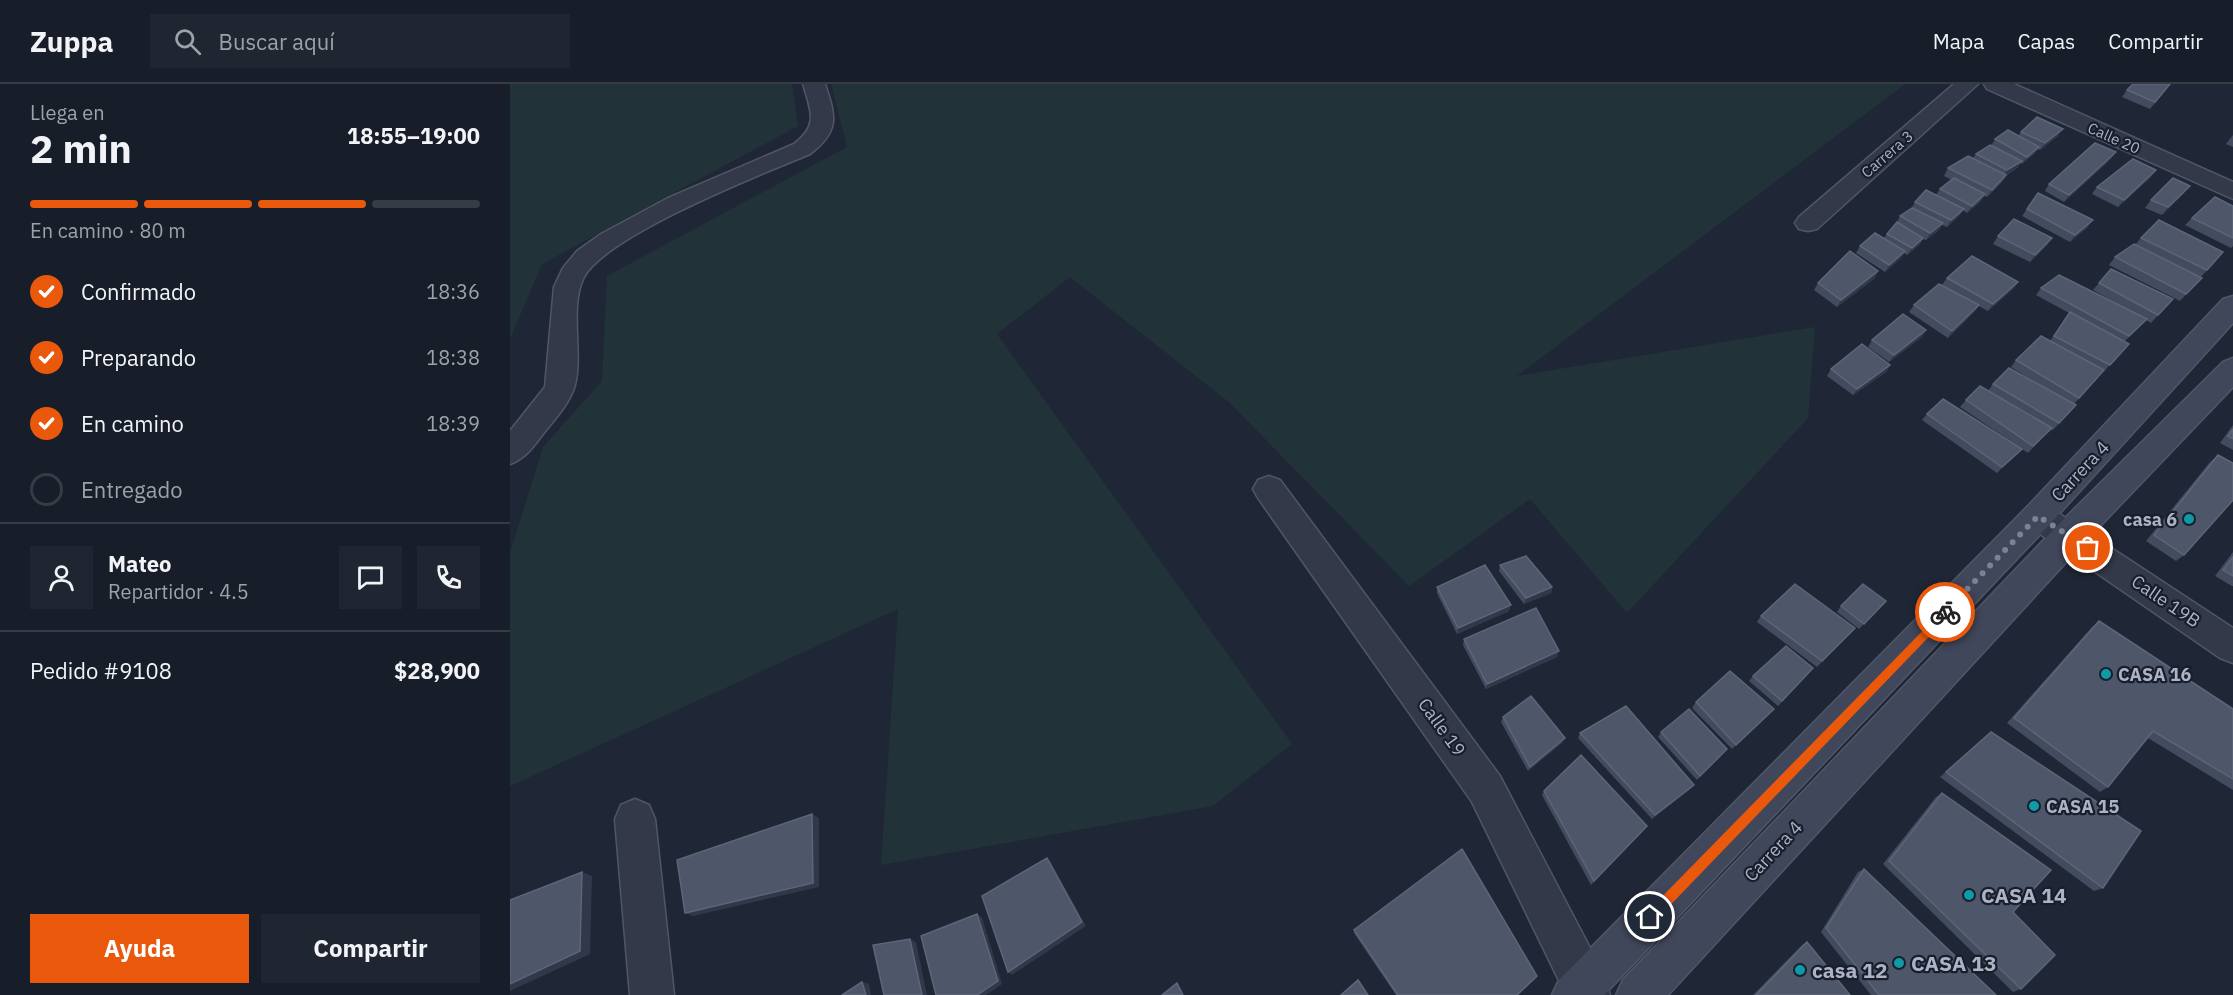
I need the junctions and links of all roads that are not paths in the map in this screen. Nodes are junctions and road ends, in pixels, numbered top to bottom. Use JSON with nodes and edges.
{"nodes":[{"id":1,"x":814,"y":84,"type":"edge"},
{"id":2,"x":1966,"y":84,"type":"edge"},
{"id":3,"x":1995,"y":84,"type":"edge"},
{"id":4,"x":2233,"y":191,"type":"edge"},
{"id":5,"x":1808,"y":223,"type":"dead end"},
{"id":6,"x":2233,"y":306,"type":"edge"},
{"id":7,"x":2233,"y":369,"type":"edge"},
{"id":8,"x":510,"y":452,"type":"edge"},
{"id":9,"x":1269,"y":489,"type":"dead end"},
{"id":10,"x":2038,"y":516,"type":"junction"},
{"id":11,"x":2070,"y":535,"type":"junction"},
{"id":12,"x":2233,"y":647,"type":"edge"},
{"id":13,"x":635,"y":819,"type":"dead end"},
{"id":14,"x":1583,"y":991,"type":"edge"},
{"id":15,"x":652,"y":995,"type":"edge"},
{"id":16,"x":1638,"y":995,"type":"edge"}],
"edges":[{"from":1,"to":8,"type":"street"},
{"from":2,"to":5,"type":"street","name":"Carrera 3"},
{"from":3,"to":4,"type":"street","name":"Calle 20"},
{"from":6,"to":10,"type":"main road","name":"Carrera 4"},
{"from":7,"to":11,"type":"main road","name":"Carrera 4"},
{"from":9,"to":14,"type":"street","name":"Calle 19"},
{"from":10,"to":11,"type":"street","name":"Calle 19B"},
{"from":10,"to":14,"type":"main road","name":"Carrera 4"},
{"from":11,"to":12,"type":"street","name":"Calle 19B"},
{"from":11,"to":16,"type":"main road","name":"Carrera 4"},
{"from":13,"to":15,"type":"street"}]}
